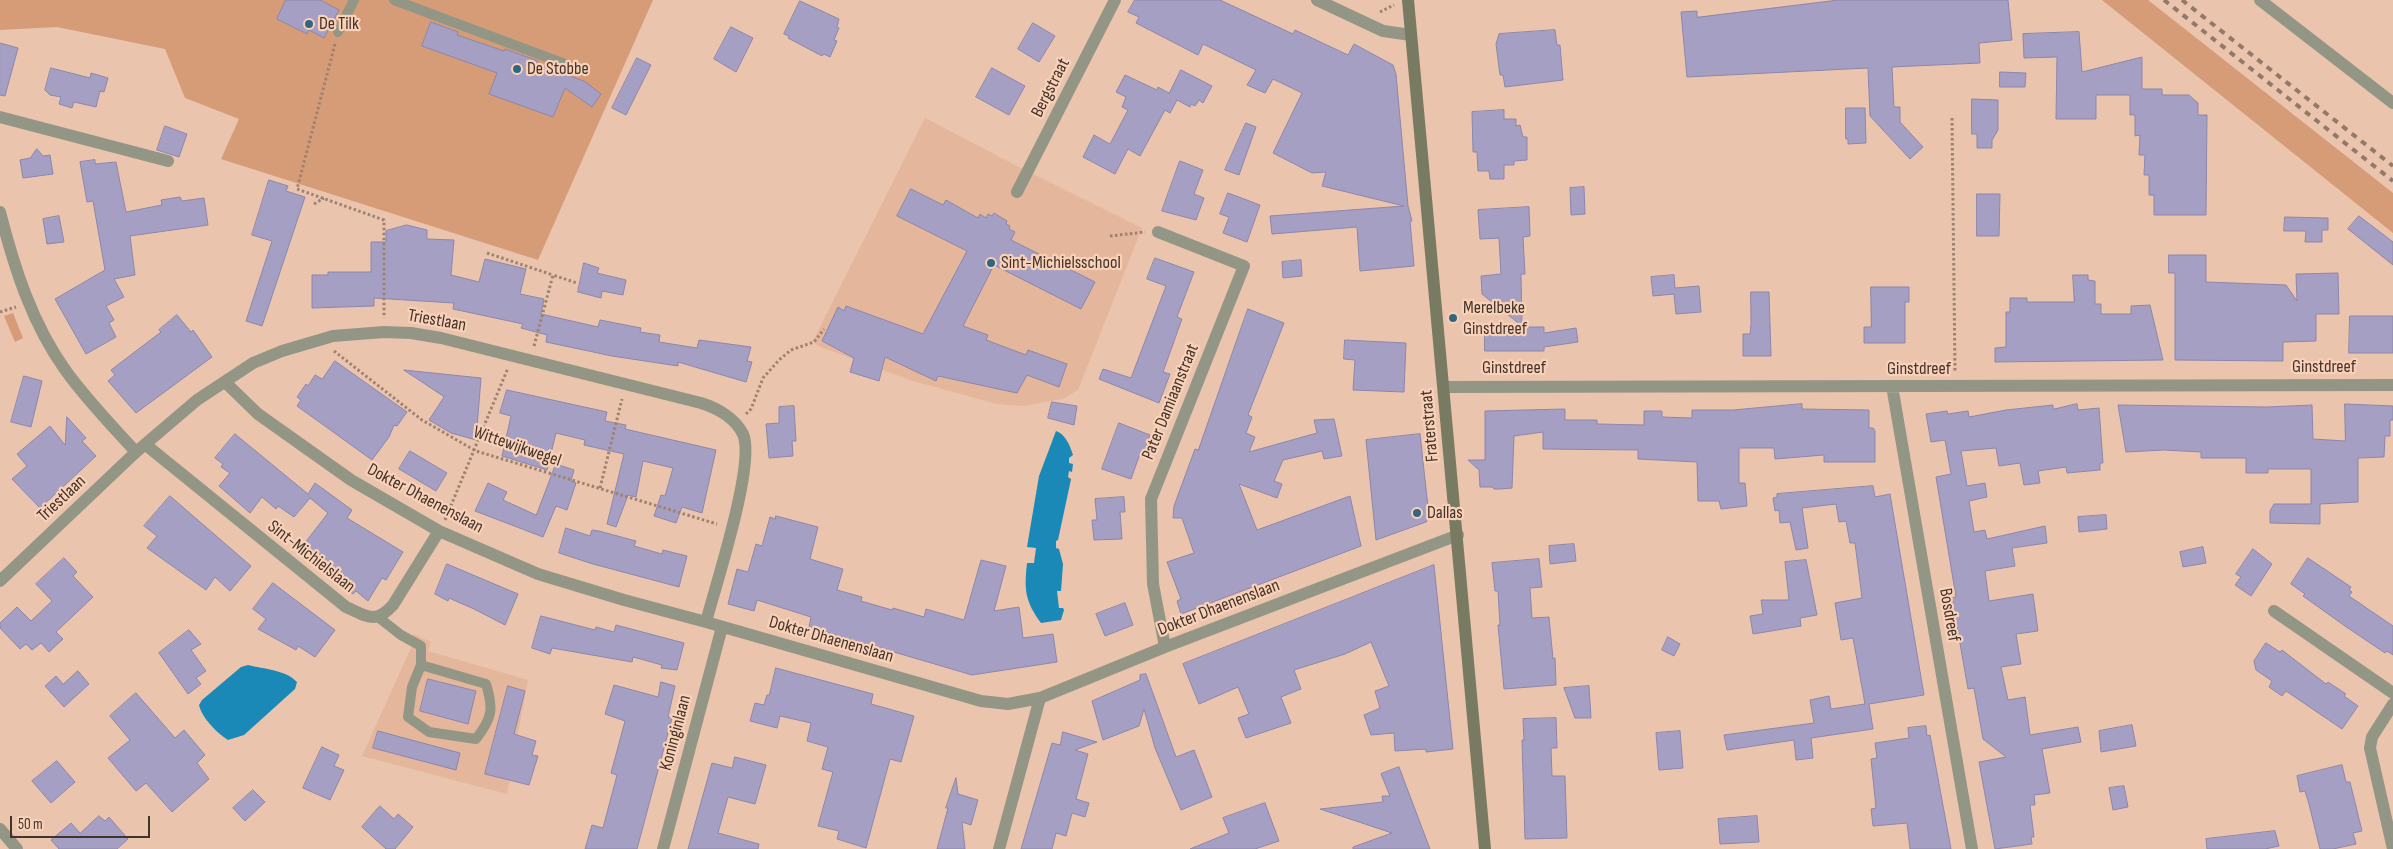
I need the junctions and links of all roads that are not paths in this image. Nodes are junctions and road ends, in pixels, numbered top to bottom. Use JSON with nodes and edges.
{"nodes":[{"id":1,"x":354,"y":0,"type":"edge"},
{"id":2,"x":394,"y":0,"type":"edge"},
{"id":3,"x":1115,"y":0,"type":"edge"},
{"id":4,"x":1317,"y":0,"type":"edge"},
{"id":5,"x":1408,"y":0,"type":"edge"},
{"id":6,"x":2260,"y":0,"type":"edge"},
{"id":7,"x":338,"y":32,"type":"road end"},
{"id":8,"x":1411,"y":35,"type":"junction"},
{"id":9,"x":565,"y":64,"type":"dead end"},
{"id":10,"x":2393,"y":103,"type":"edge"},
{"id":11,"x":0,"y":117,"type":"edge"},
{"id":12,"x":168,"y":162,"type":"dead end"},
{"id":13,"x":1017,"y":192,"type":"dead end"},
{"id":14,"x":0,"y":212,"type":"edge"},
{"id":15,"x":1158,"y":232,"type":"road end"},
{"id":16,"x":225,"y":382,"type":"junction"},
{"id":17,"x":2393,"y":385,"type":"edge"},
{"id":18,"x":1892,"y":386,"type":"junction"},
{"id":19,"x":1444,"y":387,"type":"junction"},
{"id":20,"x":141,"y":448,"type":"junction"},
{"id":21,"x":439,"y":531,"type":"junction"},
{"id":22,"x":1458,"y":535,"type":"junction"},
{"id":23,"x":0,"y":581,"type":"edge"},
{"id":24,"x":2274,"y":611,"type":"dead end"},
{"id":25,"x":378,"y":617,"type":"junction"},
{"id":26,"x":706,"y":622,"type":"junction"},
{"id":27,"x":722,"y":627,"type":"junction"},
{"id":28,"x":1165,"y":647,"type":"junction"},
{"id":29,"x":422,"y":665,"type":"junction"},
{"id":30,"x":2393,"y":693,"type":"edge"},
{"id":31,"x":1040,"y":698,"type":"junction"},
{"id":32,"x":2393,"y":704,"type":"edge"},
{"id":33,"x":0,"y":829,"type":"edge"},
{"id":34,"x":17,"y":849,"type":"edge"},
{"id":35,"x":663,"y":849,"type":"edge"},
{"id":36,"x":1000,"y":849,"type":"edge"},
{"id":37,"x":1485,"y":849,"type":"edge"},
{"id":38,"x":1972,"y":849,"type":"edge"},
{"id":39,"x":2393,"y":849,"type":"edge"}],
"edges":[{"from":1,"to":7,"type":"lane"},
{"from":2,"to":9,"type":"lane"},
{"from":3,"to":13,"type":"street","name":"Bergstraat"},
{"from":4,"to":8,"type":"street"},
{"from":5,"to":8,"type":"street","name":"Fraterstraat"},
{"from":6,"to":10,"type":"street"},
{"from":8,"to":19,"type":"street","name":"Fraterstraat"},
{"from":11,"to":12,"type":"street"},
{"from":14,"to":20,"type":"street","name":"Sint-Michielslaan"},
{"from":15,"to":28,"type":"street","name":"Pater Damiaanstraat"},
{"from":16,"to":20,"type":"street","name":"Triestlaan"},
{"from":16,"to":21,"type":"street","name":"Dokter Dhaenenslaan"},
{"from":16,"to":26,"type":"street","name":"Triestlaan"},
{"from":17,"to":18,"type":"street","name":"Ginstdreef"},
{"from":18,"to":19,"type":"street","name":"Ginstdreef"},
{"from":18,"to":38,"type":"street","name":"Bosdreef"},
{"from":19,"to":22,"type":"street","name":"Fraterstraat"},
{"from":20,"to":23,"type":"street","name":"Triestlaan"},
{"from":20,"to":25,"type":"street","name":"Sint-Michielslaan"},
{"from":21,"to":25,"type":"street"},
{"from":21,"to":26,"type":"street","name":"Dokter Dhaenenslaan"},
{"from":22,"to":28,"type":"street","name":"Dokter Dhaenenslaan"},
{"from":22,"to":37,"type":"street","name":"Fraterstraat"},
{"from":24,"to":30,"type":"street"},
{"from":25,"to":29,"type":"lane"},
{"from":26,"to":27,"type":"street","name":"Dokter Dhaenenslaan"},
{"from":27,"to":31,"type":"street","name":"Dokter Dhaenenslaan"},
{"from":27,"to":35,"type":"street","name":"Koninginlaan"},
{"from":28,"to":31,"type":"street","name":"Dokter Dhaenenslaan"},
{"from":29,"to":29,"type":"lane"},
{"from":31,"to":36,"type":"street"},
{"from":32,"to":39,"type":"street"},
{"from":33,"to":34,"type":"street"}]}
